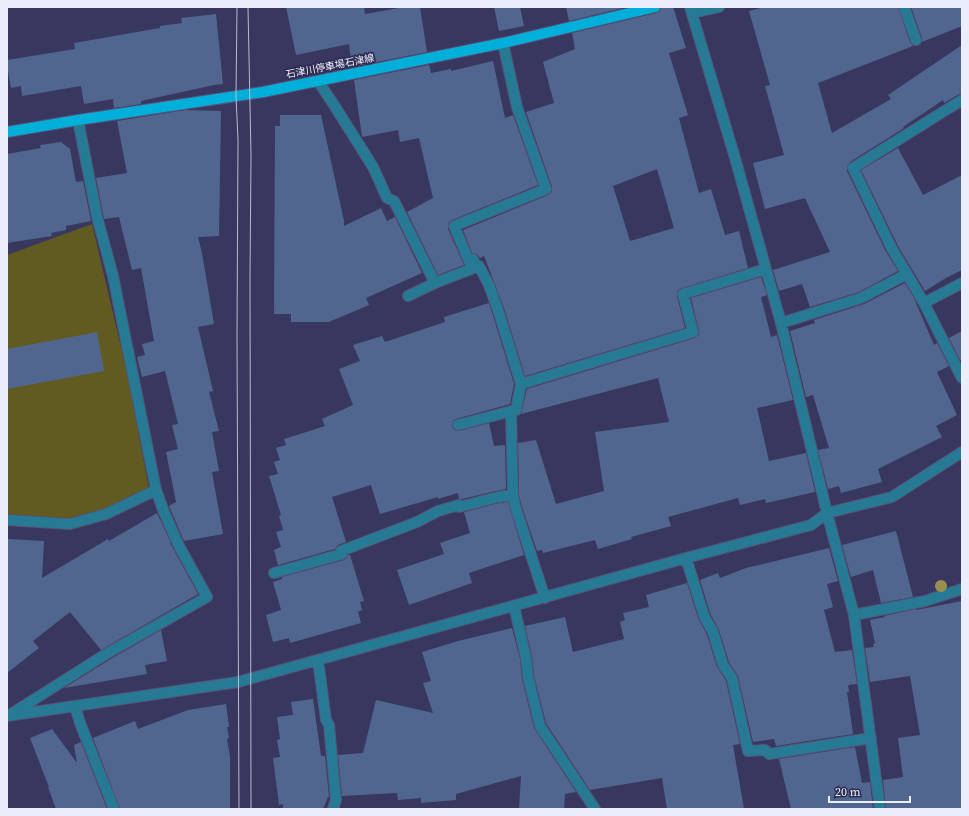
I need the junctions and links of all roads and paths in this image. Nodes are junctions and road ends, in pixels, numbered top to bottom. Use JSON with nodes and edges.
{"nodes":[{"id":1,"x":655,"y":7,"type":"edge"},
{"id":2,"x":720,"y":7,"type":"edge"},
{"id":3,"x":904,"y":7,"type":"edge"},
{"id":4,"x":691,"y":10,"type":"edge"},
{"id":5,"x":916,"y":40,"type":"dead end"},
{"id":6,"x":503,"y":43,"type":"junction"},
{"id":7,"x":318,"y":81,"type":"junction"},
{"id":8,"x":962,"y":100,"type":"edge"},
{"id":9,"x":78,"y":120,"type":"junction"},
{"id":10,"x":7,"y":132,"type":"edge"},
{"id":11,"x":476,"y":267,"type":"junction"},
{"id":12,"x":766,"y":269,"type":"junction"},
{"id":13,"x":907,"y":274,"type":"junction"},
{"id":14,"x":435,"y":283,"type":"junction"},
{"id":15,"x":962,"y":283,"type":"edge"},
{"id":16,"x":408,"y":296,"type":"dead end"},
{"id":17,"x":924,"y":303,"type":"junction"},
{"id":18,"x":781,"y":323,"type":"junction"},
{"id":19,"x":962,"y":378,"type":"edge"},
{"id":20,"x":521,"y":384,"type":"junction"},
{"id":21,"x":511,"y":411,"type":"junction"},
{"id":22,"x":458,"y":425,"type":"dead end"},
{"id":23,"x":962,"y":452,"type":"edge"},
{"id":24,"x":156,"y":490,"type":"junction"},
{"id":25,"x":513,"y":495,"type":"junction"},
{"id":26,"x":827,"y":513,"type":"junction"},
{"id":27,"x":7,"y":520,"type":"edge"},
{"id":28,"x":686,"y":558,"type":"junction"},
{"id":29,"x":274,"y":573,"type":"dead end"},
{"id":30,"x":962,"y":589,"type":"edge"},
{"id":31,"x":544,"y":598,"type":"junction"},
{"id":32,"x":514,"y":606,"type":"junction"},
{"id":33,"x":854,"y":615,"type":"junction"},
{"id":34,"x":318,"y":660,"type":"junction"},
{"id":35,"x":75,"y":706,"type":"junction"},
{"id":36,"x":7,"y":716,"type":"edge"},
{"id":37,"x":871,"y":738,"type":"junction"},
{"id":38,"x":114,"y":809,"type":"edge"},
{"id":39,"x":333,"y":809,"type":"edge"},
{"id":40,"x":595,"y":809,"type":"edge"},
{"id":41,"x":880,"y":809,"type":"edge"}],
"edges":[{"from":1,"to":6,"type":"main road","name":"石津川停車場石津線"},
{"from":2,"to":4,"type":"street"},
{"from":3,"to":5,"type":"street"},
{"from":4,"to":12,"type":"street"},
{"from":6,"to":7,"type":"main road","name":"石津川停車場石津線"},
{"from":6,"to":11,"type":"street"},
{"from":7,"to":9,"type":"main road","name":"石津川停車場石津線"},
{"from":7,"to":14,"type":"street"},
{"from":8,"to":13,"type":"street"},
{"from":9,"to":10,"type":"main road","name":"石津川停車場石津線"},
{"from":9,"to":24,"type":"street"},
{"from":11,"to":14,"type":"street"},
{"from":11,"to":20,"type":"street"},
{"from":12,"to":18,"type":"street"},
{"from":12,"to":20,"type":"street"},
{"from":13,"to":17,"type":"street"},
{"from":13,"to":18,"type":"street"},
{"from":14,"to":16,"type":"street"},
{"from":15,"to":17,"type":"street"},
{"from":17,"to":19,"type":"street"},
{"from":18,"to":26,"type":"street"},
{"from":20,"to":21,"type":"street"},
{"from":21,"to":22,"type":"street"},
{"from":21,"to":25,"type":"street"},
{"from":23,"to":26,"type":"street"},
{"from":24,"to":27,"type":"street"},
{"from":24,"to":36,"type":"street"},
{"from":25,"to":29,"type":"street"},
{"from":25,"to":31,"type":"street"},
{"from":26,"to":28,"type":"street"},
{"from":26,"to":33,"type":"street"},
{"from":28,"to":31,"type":"street"},
{"from":28,"to":37,"type":"street"},
{"from":30,"to":33,"type":"street"},
{"from":31,"to":32,"type":"street"},
{"from":32,"to":34,"type":"street"},
{"from":32,"to":40,"type":"street"},
{"from":33,"to":37,"type":"street"},
{"from":34,"to":35,"type":"street"},
{"from":34,"to":39,"type":"street"},
{"from":35,"to":36,"type":"street"},
{"from":35,"to":38,"type":"street"},
{"from":37,"to":41,"type":"street"}]}
